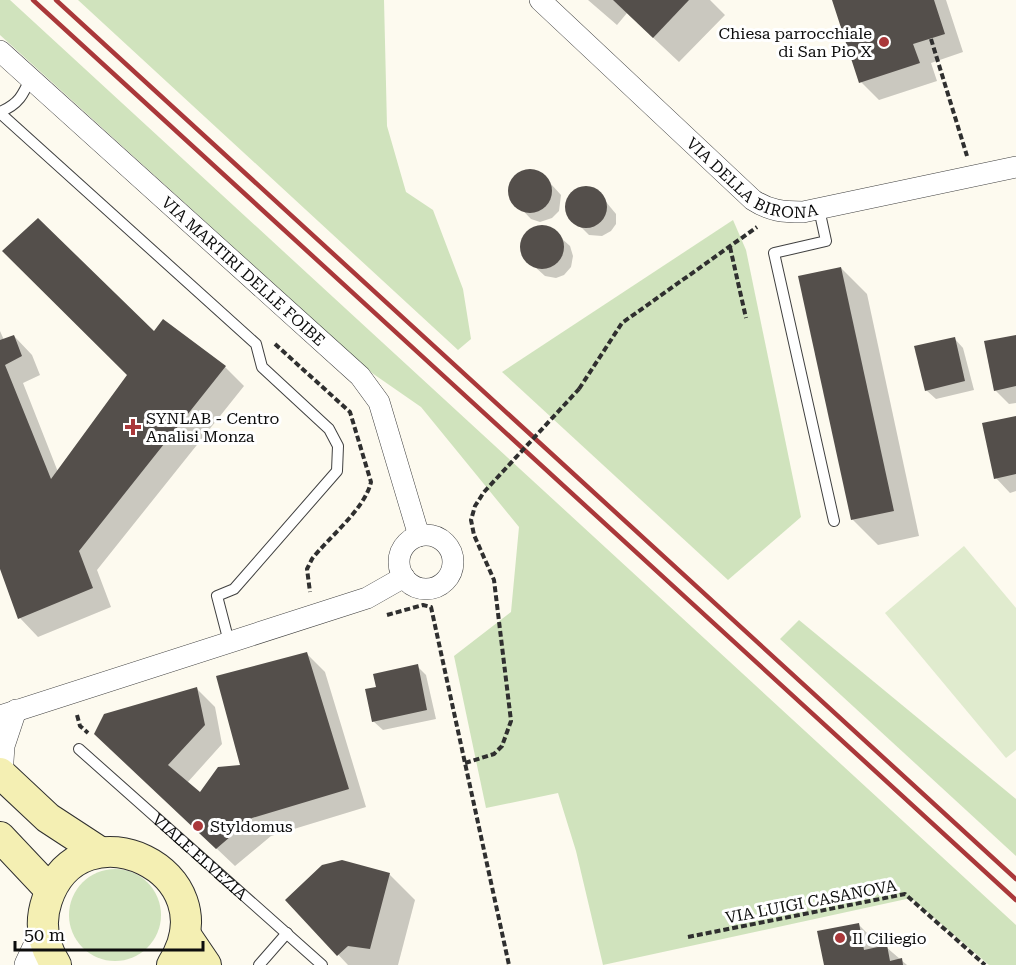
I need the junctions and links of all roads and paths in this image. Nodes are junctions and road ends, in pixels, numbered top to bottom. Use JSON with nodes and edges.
{"nodes":[{"id":1,"x":540,"y":0,"type":"edge"},
{"id":2,"x":931,"y":39,"type":"dead end"},
{"id":3,"x":0,"y":51,"type":"edge"},
{"id":4,"x":31,"y":77,"type":"junction"},
{"id":5,"x":0,"y":112,"type":"edge"},
{"id":6,"x":1016,"y":167,"type":"edge"},
{"id":7,"x":974,"y":177,"type":"junction"},
{"id":8,"x":819,"y":209,"type":"junction"},
{"id":9,"x":758,"y":226,"type":"dead end"},
{"id":10,"x":730,"y":247,"type":"junction"},
{"id":11,"x":746,"y":318,"type":"dead end"},
{"id":12,"x":834,"y":521,"type":"dead end"},
{"id":13,"x":419,"y":536,"type":"junction"},
{"id":14,"x":404,"y":577,"type":"junction"},
{"id":15,"x":416,"y":606,"type":"dead end"},
{"id":16,"x":229,"y":642,"type":"junction"},
{"id":17,"x":8,"y":713,"type":"edge"},
{"id":18,"x":79,"y":749,"type":"dead end"},
{"id":19,"x":465,"y":763,"type":"junction"},
{"id":20,"x":1,"y":775,"type":"edge"},
{"id":21,"x":0,"y":837,"type":"edge"},
{"id":22,"x":100,"y":852,"type":"junction"},
{"id":23,"x":50,"y":890,"type":"junction"},
{"id":24,"x":43,"y":933,"type":"junction"},
{"id":25,"x":287,"y":933,"type":"junction"},
{"id":26,"x":186,"y":934,"type":"junction"},
{"id":27,"x":688,"y":937,"type":"dead end"},
{"id":28,"x":27,"y":965,"type":"edge"},
{"id":29,"x":56,"y":965,"type":"edge"},
{"id":30,"x":172,"y":965,"type":"edge"},
{"id":31,"x":206,"y":965,"type":"edge"},
{"id":32,"x":259,"y":965,"type":"edge"},
{"id":33,"x":322,"y":965,"type":"edge"},
{"id":34,"x":509,"y":965,"type":"edge"},
{"id":35,"x":985,"y":965,"type":"edge"}],
"edges":[{"from":1,"to":8,"type":"street","name":"VIA DELLA BIRONA"},
{"from":2,"to":7,"type":"path"},
{"from":3,"to":4,"type":"street","name":"VIA MARTIRI DELLE FOIBE"},
{"from":4,"to":5,"type":"lane"},
{"from":4,"to":13,"type":"street","name":"VIA MARTIRI DELLE FOIBE"},
{"from":5,"to":16,"type":"lane"},
{"from":6,"to":7,"type":"street","name":"VIA DELLA BIRONA"},
{"from":7,"to":8,"type":"street","name":"VIA DELLA BIRONA"},
{"from":8,"to":12,"type":"lane"},
{"from":9,"to":10,"type":"path"},
{"from":10,"to":11,"type":"path"},
{"from":10,"to":19,"type":"path","bridge":true},
{"from":13,"to":14,"type":"street"},
{"from":13,"to":14,"type":"street"},
{"from":14,"to":16,"type":"street"},
{"from":15,"to":19,"type":"path"},
{"from":16,"to":17,"type":"street"},
{"from":17,"to":20,"type":"street"},
{"from":18,"to":25,"type":"lane","name":"VIALE ELVEZIA"},
{"from":19,"to":34,"type":"path"},
{"from":20,"to":22,"type":"main road"},
{"from":21,"to":23,"type":"main road"},
{"from":22,"to":23,"type":"main road"},
{"from":22,"to":26,"type":"main road"},
{"from":23,"to":24,"type":"main road"},
{"from":24,"to":28,"type":"street"},
{"from":24,"to":29,"type":"main road"},
{"from":25,"to":32,"type":"lane"},
{"from":25,"to":33,"type":"lane","name":"VIALE ELVEZIA"},
{"from":26,"to":30,"type":"main road"},
{"from":26,"to":31,"type":"main road"},
{"from":27,"to":35,"type":"path","name":"VIA LUIGI CASANOVA"}]}
